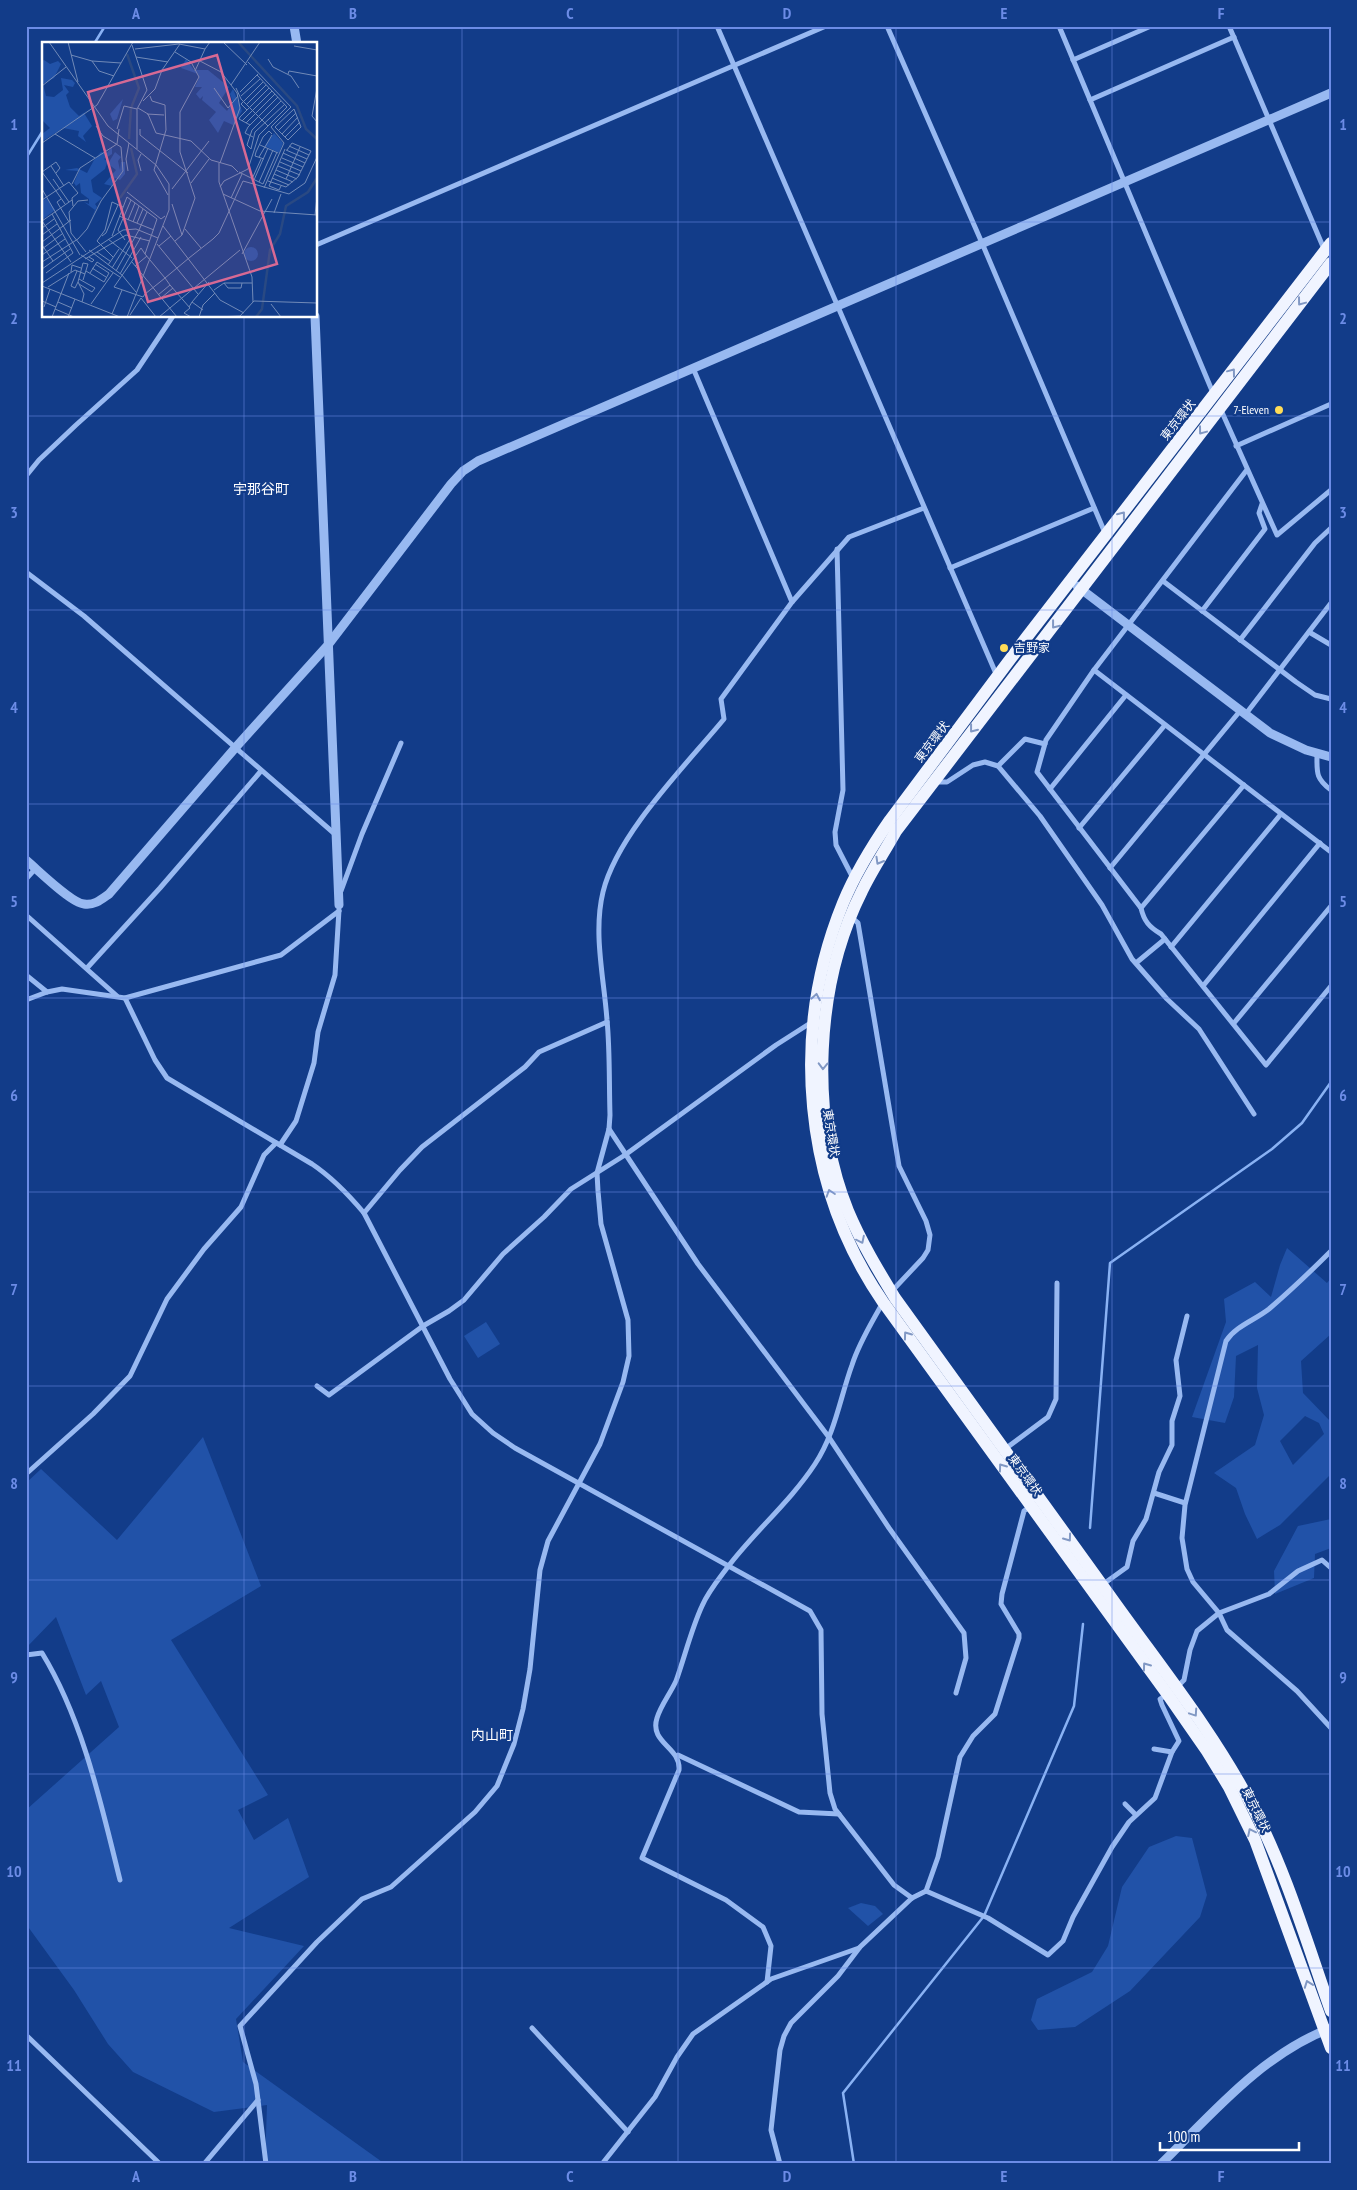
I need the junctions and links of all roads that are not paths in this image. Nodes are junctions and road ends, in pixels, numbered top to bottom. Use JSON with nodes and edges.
{"nodes":[{"id":1,"x":294,"y":26,"type":"edge"},
{"id":2,"x":717,"y":26,"type":"edge"},
{"id":3,"x":826,"y":26,"type":"edge"},
{"id":4,"x":887,"y":26,"type":"edge"},
{"id":5,"x":1058,"y":26,"type":"edge"},
{"id":6,"x":1151,"y":26,"type":"edge"},
{"id":7,"x":1230,"y":26,"type":"edge"},
{"id":8,"x":1234,"y":38,"type":"junction"},
{"id":9,"x":297,"y":42,"type":"edge"},
{"id":10,"x":1073,"y":60,"type":"junction"},
{"id":11,"x":734,"y":66,"type":"junction"},
{"id":12,"x":1331,"y":93,"type":"edge"},
{"id":13,"x":1090,"y":100,"type":"junction"},
{"id":14,"x":1270,"y":119,"type":"junction"},
{"id":15,"x":1125,"y":181,"type":"junction"},
{"id":16,"x":982,"y":243,"type":"junction"},
{"id":17,"x":318,"y":244,"type":"edge"},
{"id":18,"x":1328,"y":247,"type":"edge"},
{"id":19,"x":1331,"y":264,"type":"edge"},
{"id":20,"x":838,"y":305,"type":"junction"},
{"id":21,"x":172,"y":318,"type":"edge"},
{"id":22,"x":314,"y":318,"type":"edge"},
{"id":23,"x":693,"y":367,"type":"junction"},
{"id":24,"x":1214,"y":395,"type":"junction"},
{"id":25,"x":1331,"y":404,"type":"edge"},
{"id":26,"x":1220,"y":408,"type":"junction"},
{"id":27,"x":1236,"y":446,"type":"junction"},
{"id":28,"x":1246,"y":471,"type":"junction"},
{"id":29,"x":26,"y":476,"type":"edge"},
{"id":30,"x":1331,"y":490,"type":"edge"},
{"id":31,"x":1262,"y":504,"type":"junction"},
{"id":32,"x":924,"y":508,"type":"junction"},
{"id":33,"x":1094,"y":508,"type":"junction"},
{"id":34,"x":1331,"y":528,"type":"edge"},
{"id":35,"x":1106,"y":536,"type":"junction"},
{"id":36,"x":837,"y":549,"type":"junction"},
{"id":37,"x":950,"y":568,"type":"junction"},
{"id":38,"x":26,"y":572,"type":"edge"},
{"id":39,"x":1070,"y":581,"type":"junction"},
{"id":40,"x":1163,"y":581,"type":"junction"},
{"id":41,"x":1082,"y":590,"type":"junction"},
{"id":42,"x":792,"y":602,"type":"junction"},
{"id":43,"x":1331,"y":603,"type":"edge"},
{"id":44,"x":1202,"y":610,"type":"junction"},
{"id":45,"x":1129,"y":626,"type":"junction"},
{"id":46,"x":1310,"y":632,"type":"junction"},
{"id":47,"x":1240,"y":640,"type":"junction"},
{"id":48,"x":328,"y":645,"type":"junction"},
{"id":49,"x":1331,"y":645,"type":"edge"},
{"id":50,"x":1094,"y":670,"type":"junction"},
{"id":51,"x":1280,"y":670,"type":"junction"},
{"id":52,"x":998,"y":678,"type":"junction"},
{"id":53,"x":1003,"y":691,"type":"junction"},
{"id":54,"x":1126,"y":695,"type":"junction"},
{"id":55,"x":1331,"y":699,"type":"edge"},
{"id":56,"x":1242,"y":713,"type":"junction"},
{"id":57,"x":1165,"y":725,"type":"junction"},
{"id":58,"x":401,"y":743,"type":"dead end"},
{"id":59,"x":1044,"y":744,"type":"junction"},
{"id":60,"x":236,"y":747,"type":"junction"},
{"id":61,"x":1317,"y":754,"type":"junction"},
{"id":62,"x":1204,"y":755,"type":"junction"},
{"id":63,"x":1331,"y":757,"type":"edge"},
{"id":64,"x":998,"y":766,"type":"junction"},
{"id":65,"x":261,"y":771,"type":"junction"},
{"id":66,"x":932,"y":782,"type":"junction"},
{"id":67,"x":1244,"y":785,"type":"junction"},
{"id":68,"x":1050,"y":789,"type":"junction"},
{"id":69,"x":1331,"y":790,"type":"edge"},
{"id":70,"x":1281,"y":814,"type":"junction"},
{"id":71,"x":1080,"y":828,"type":"junction"},
{"id":72,"x":336,"y":835,"type":"junction"},
{"id":73,"x":1320,"y":843,"type":"junction"},
{"id":74,"x":1331,"y":852,"type":"edge"},
{"id":75,"x":26,"y":860,"type":"edge"},
{"id":76,"x":36,"y":868,"type":"junction"},
{"id":77,"x":1110,"y":868,"type":"junction"},
{"id":78,"x":26,"y":879,"type":"edge"},
{"id":79,"x":854,"y":881,"type":"junction"},
{"id":80,"x":339,"y":904,"type":"junction"},
{"id":81,"x":1331,"y":906,"type":"edge"},
{"id":82,"x":1141,"y":908,"type":"junction"},
{"id":83,"x":26,"y":915,"type":"edge"},
{"id":84,"x":851,"y":916,"type":"junction"},
{"id":85,"x":1165,"y":939,"type":"junction"},
{"id":86,"x":1172,"y":947,"type":"junction"},
{"id":87,"x":1136,"y":963,"type":"junction"},
{"id":88,"x":87,"y":968,"type":"junction"},
{"id":89,"x":26,"y":975,"type":"edge"},
{"id":90,"x":1203,"y":986,"type":"junction"},
{"id":91,"x":1331,"y":987,"type":"edge"},
{"id":92,"x":47,"y":992,"type":"junction"},
{"id":93,"x":118,"y":996,"type":"junction"},
{"id":94,"x":125,"y":998,"type":"junction"},
{"id":95,"x":26,"y":1000,"type":"edge"},
{"id":96,"x":813,"y":1021,"type":"junction"},
{"id":97,"x":607,"y":1022,"type":"junction"},
{"id":98,"x":1234,"y":1024,"type":"junction"},
{"id":99,"x":1254,"y":1114,"type":"dead end"},
{"id":100,"x":609,"y":1129,"type":"junction"},
{"id":101,"x":278,"y":1144,"type":"junction"},
{"id":102,"x":625,"y":1155,"type":"junction"},
{"id":103,"x":597,"y":1173,"type":"junction"},
{"id":104,"x":364,"y":1214,"type":"junction"},
{"id":105,"x":1331,"y":1250,"type":"edge"},
{"id":106,"x":1057,"y":1282,"type":"dead end"},
{"id":107,"x":887,"y":1297,"type":"junction"},
{"id":108,"x":1187,"y":1316,"type":"dead end"},
{"id":109,"x":423,"y":1326,"type":"junction"},
{"id":110,"x":317,"y":1386,"type":"dead end"},
{"id":111,"x":829,"y":1438,"type":"junction"},
{"id":112,"x":1004,"y":1450,"type":"junction"},
{"id":113,"x":26,"y":1474,"type":"edge"},
{"id":114,"x":579,"y":1484,"type":"junction"},
{"id":115,"x":1154,"y":1493,"type":"junction"},
{"id":116,"x":1035,"y":1502,"type":"junction"},
{"id":117,"x":1185,"y":1503,"type":"junction"},
{"id":118,"x":728,"y":1566,"type":"junction"},
{"id":119,"x":1331,"y":1568,"type":"edge"},
{"id":120,"x":1102,"y":1585,"type":"junction"},
{"id":121,"x":1219,"y":1613,"type":"junction"},
{"id":122,"x":26,"y":1655,"type":"edge"},
{"id":123,"x":1172,"y":1691,"type":"junction"},
{"id":124,"x":956,"y":1693,"type":"dead end"},
{"id":125,"x":1331,"y":1728,"type":"edge"},
{"id":126,"x":1154,"y":1749,"type":"dead end"},
{"id":127,"x":1172,"y":1752,"type":"junction"},
{"id":128,"x":677,"y":1755,"type":"junction"},
{"id":129,"x":1125,"y":1804,"type":"dead end"},
{"id":130,"x":839,"y":1814,"type":"junction"},
{"id":131,"x":1135,"y":1814,"type":"junction"},
{"id":132,"x":120,"y":1880,"type":"dead end"},
{"id":133,"x":926,"y":1891,"type":"junction"},
{"id":134,"x":912,"y":1898,"type":"junction"},
{"id":135,"x":860,"y":1947,"type":"junction"},
{"id":136,"x":766,"y":1982,"type":"junction"},
{"id":137,"x":1331,"y":2012,"type":"edge"},
{"id":138,"x":532,"y":2028,"type":"dead end"},
{"id":139,"x":1328,"y":2029,"type":"edge"},
{"id":140,"x":26,"y":2034,"type":"edge"},
{"id":141,"x":1331,"y":2048,"type":"edge"},
{"id":142,"x":258,"y":2100,"type":"junction"},
{"id":143,"x":628,"y":2132,"type":"junction"},
{"id":144,"x":160,"y":2164,"type":"edge"},
{"id":145,"x":204,"y":2164,"type":"edge"},
{"id":146,"x":266,"y":2164,"type":"edge"},
{"id":147,"x":602,"y":2164,"type":"edge"},
{"id":148,"x":780,"y":2164,"type":"edge"},
{"id":149,"x":1161,"y":2164,"type":"edge"}],
"edges":[{"from":1,"to":9,"type":"street"},
{"from":2,"to":11,"type":"street"},
{"from":3,"to":11,"type":"street"},
{"from":4,"to":16,"type":"street"},
{"from":5,"to":10,"type":"street"},
{"from":6,"to":10,"type":"street"},
{"from":7,"to":8,"type":"street"},
{"from":8,"to":13,"type":"street"},
{"from":8,"to":14,"type":"street"},
{"from":10,"to":13,"type":"street"},
{"from":11,"to":17,"type":"street"},
{"from":11,"to":20,"type":"street"},
{"from":12,"to":14,"type":"street"},
{"from":13,"to":15,"type":"street"},
{"from":14,"to":15,"type":"street"},
{"from":14,"to":18,"type":"street"},
{"from":15,"to":16,"type":"street"},
{"from":15,"to":24,"type":"street"},
{"from":16,"to":20,"type":"street"},
{"from":16,"to":33,"type":"street"},
{"from":18,"to":19,"type":"street"},
{"from":24,"to":18,"type":"highway","name":"東京環状","one_way":true},
{"from":19,"to":26,"type":"highway","name":"東京環状","one_way":true},
{"from":20,"to":23,"type":"street"},
{"from":20,"to":32,"type":"street"},
{"from":21,"to":29,"type":"street"},
{"from":22,"to":48,"type":"street"},
{"from":23,"to":42,"type":"street"},
{"from":23,"to":48,"type":"street"},
{"from":24,"to":26,"type":"street"},
{"from":35,"to":24,"type":"highway","name":"東京環状","one_way":true},
{"from":25,"to":27,"type":"street"},
{"from":26,"to":27,"type":"street"},
{"from":26,"to":41,"type":"highway","name":"東京環状","one_way":true},
{"from":27,"to":28,"type":"street"},
{"from":28,"to":31,"type":"street"},
{"from":28,"to":40,"type":"street"},
{"from":30,"to":31,"type":"street"},
{"from":31,"to":44,"type":"street"},
{"from":32,"to":36,"type":"street"},
{"from":32,"to":37,"type":"street"},
{"from":33,"to":35,"type":"street"},
{"from":33,"to":37,"type":"street"},
{"from":34,"to":47,"type":"street"},
{"from":35,"to":39,"type":"highway","name":"東京環状"},
{"from":36,"to":42,"type":"street"},
{"from":36,"to":79,"type":"street"},
{"from":37,"to":52,"type":"street"},
{"from":38,"to":60,"type":"street"},
{"from":39,"to":41,"type":"street"},
{"from":39,"to":52,"type":"highway","name":"東京環状"},
{"from":40,"to":44,"type":"street"},
{"from":40,"to":45,"type":"street"},
{"from":41,"to":45,"type":"street"},
{"from":41,"to":53,"type":"highway","name":"東京環状","one_way":true},
{"from":42,"to":97,"type":"street"},
{"from":43,"to":46,"type":"street"},
{"from":44,"to":47,"type":"street"},
{"from":45,"to":50,"type":"street"},
{"from":45,"to":56,"type":"street"},
{"from":46,"to":49,"type":"street"},
{"from":46,"to":51,"type":"street"},
{"from":47,"to":51,"type":"street"},
{"from":48,"to":60,"type":"street"},
{"from":48,"to":72,"type":"street"},
{"from":50,"to":54,"type":"street"},
{"from":50,"to":59,"type":"street"},
{"from":51,"to":55,"type":"street"},
{"from":51,"to":56,"type":"street"},
{"from":52,"to":53,"type":"street"},
{"from":52,"to":79,"type":"highway","name":"東京環状"},
{"from":53,"to":66,"type":"highway","name":"東京環状","one_way":true},
{"from":54,"to":57,"type":"street"},
{"from":54,"to":68,"type":"street"},
{"from":56,"to":61,"type":"street"},
{"from":56,"to":62,"type":"street"},
{"from":57,"to":62,"type":"street"},
{"from":57,"to":71,"type":"street"},
{"from":58,"to":80,"type":"street"},
{"from":59,"to":64,"type":"street"},
{"from":59,"to":68,"type":"street"},
{"from":60,"to":65,"type":"street"},
{"from":60,"to":76,"type":"street"},
{"from":61,"to":63,"type":"street"},
{"from":61,"to":69,"type":"street"},
{"from":62,"to":67,"type":"street"},
{"from":62,"to":77,"type":"street"},
{"from":64,"to":66,"type":"street"},
{"from":64,"to":87,"type":"street"},
{"from":65,"to":72,"type":"street"},
{"from":65,"to":88,"type":"street"},
{"from":66,"to":84,"type":"highway","name":"東京環状","one_way":true},
{"from":67,"to":70,"type":"street"},
{"from":67,"to":82,"type":"street"},
{"from":68,"to":71,"type":"street"},
{"from":70,"to":73,"type":"street"},
{"from":70,"to":86,"type":"street"},
{"from":71,"to":77,"type":"street"},
{"from":72,"to":80,"type":"street"},
{"from":73,"to":74,"type":"street"},
{"from":73,"to":90,"type":"street"},
{"from":75,"to":76,"type":"street"},
{"from":76,"to":78,"type":"street"},
{"from":77,"to":82,"type":"street"},
{"from":96,"to":79,"type":"highway","name":"東京環状","one_way":true},
{"from":80,"to":94,"type":"street"},
{"from":80,"to":101,"type":"street"},
{"from":81,"to":98,"type":"street"},
{"from":82,"to":85,"type":"street"},
{"from":83,"to":88,"type":"street"},
{"from":84,"to":107,"type":"highway","name":"東京環状","one_way":true},
{"from":84,"to":107,"type":"street"},
{"from":85,"to":86,"type":"street"},
{"from":85,"to":87,"type":"street"},
{"from":86,"to":90,"type":"street"},
{"from":87,"to":99,"type":"street"},
{"from":88,"to":93,"type":"street"},
{"from":89,"to":92,"type":"street"},
{"from":90,"to":98,"type":"street"},
{"from":91,"to":98,"type":"street"},
{"from":92,"to":93,"type":"street"},
{"from":92,"to":95,"type":"street"},
{"from":93,"to":94,"type":"street"},
{"from":94,"to":101,"type":"street"},
{"from":96,"to":102,"type":"street"},
{"from":107,"to":96,"type":"highway","name":"東京環状","one_way":true},
{"from":97,"to":100,"type":"street"},
{"from":97,"to":104,"type":"street"},
{"from":100,"to":102,"type":"street"},
{"from":100,"to":103,"type":"street"},
{"from":101,"to":104,"type":"street"},
{"from":101,"to":113,"type":"street"},
{"from":102,"to":103,"type":"street"},
{"from":102,"to":111,"type":"street"},
{"from":103,"to":109,"type":"street"},
{"from":103,"to":114,"type":"street"},
{"from":104,"to":109,"type":"street"},
{"from":105,"to":117,"type":"street"},
{"from":106,"to":112,"type":"street"},
{"from":107,"to":111,"type":"street"},
{"from":107,"to":112,"type":"highway","name":"東京環状"},
{"from":116,"to":107,"type":"highway","name":"東京環状","one_way":true},
{"from":108,"to":115,"type":"street"},
{"from":109,"to":110,"type":"street"},
{"from":109,"to":114,"type":"street"},
{"from":111,"to":118,"type":"street"},
{"from":111,"to":124,"type":"street"},
{"from":112,"to":116,"type":"highway","name":"東京環状"},
{"from":114,"to":118,"type":"street"},
{"from":114,"to":142,"type":"street"},
{"from":115,"to":117,"type":"street"},
{"from":115,"to":120,"type":"street"},
{"from":116,"to":120,"type":"highway","name":"東京環状","one_way":true},
{"from":123,"to":116,"type":"highway","name":"東京環状","one_way":true},
{"from":116,"to":133,"type":"street"},
{"from":117,"to":121,"type":"street"},
{"from":118,"to":128,"type":"street"},
{"from":118,"to":130,"type":"street"},
{"from":119,"to":121,"type":"street"},
{"from":120,"to":123,"type":"highway","name":"東京環状"},
{"from":121,"to":123,"type":"street"},
{"from":121,"to":125,"type":"street"},
{"from":122,"to":132,"type":"street"},
{"from":123,"to":127,"type":"street"},
{"from":123,"to":137,"type":"highway","name":"東京環状","one_way":true},
{"from":139,"to":123,"type":"highway","name":"東京環状","one_way":true},
{"from":126,"to":127,"type":"street"},
{"from":127,"to":131,"type":"street"},
{"from":128,"to":130,"type":"street"},
{"from":128,"to":136,"type":"street"},
{"from":129,"to":131,"type":"street"},
{"from":130,"to":134,"type":"street"},
{"from":131,"to":133,"type":"street"},
{"from":133,"to":134,"type":"street"},
{"from":134,"to":135,"type":"street"},
{"from":135,"to":136,"type":"street"},
{"from":135,"to":148,"type":"street"},
{"from":136,"to":143,"type":"street"},
{"from":138,"to":143,"type":"street"},
{"from":139,"to":141,"type":"highway","name":"東京環状"},
{"from":139,"to":149,"type":"street"},
{"from":140,"to":144,"type":"street"},
{"from":142,"to":145,"type":"street"},
{"from":142,"to":146,"type":"street"},
{"from":143,"to":147,"type":"street"}]}
